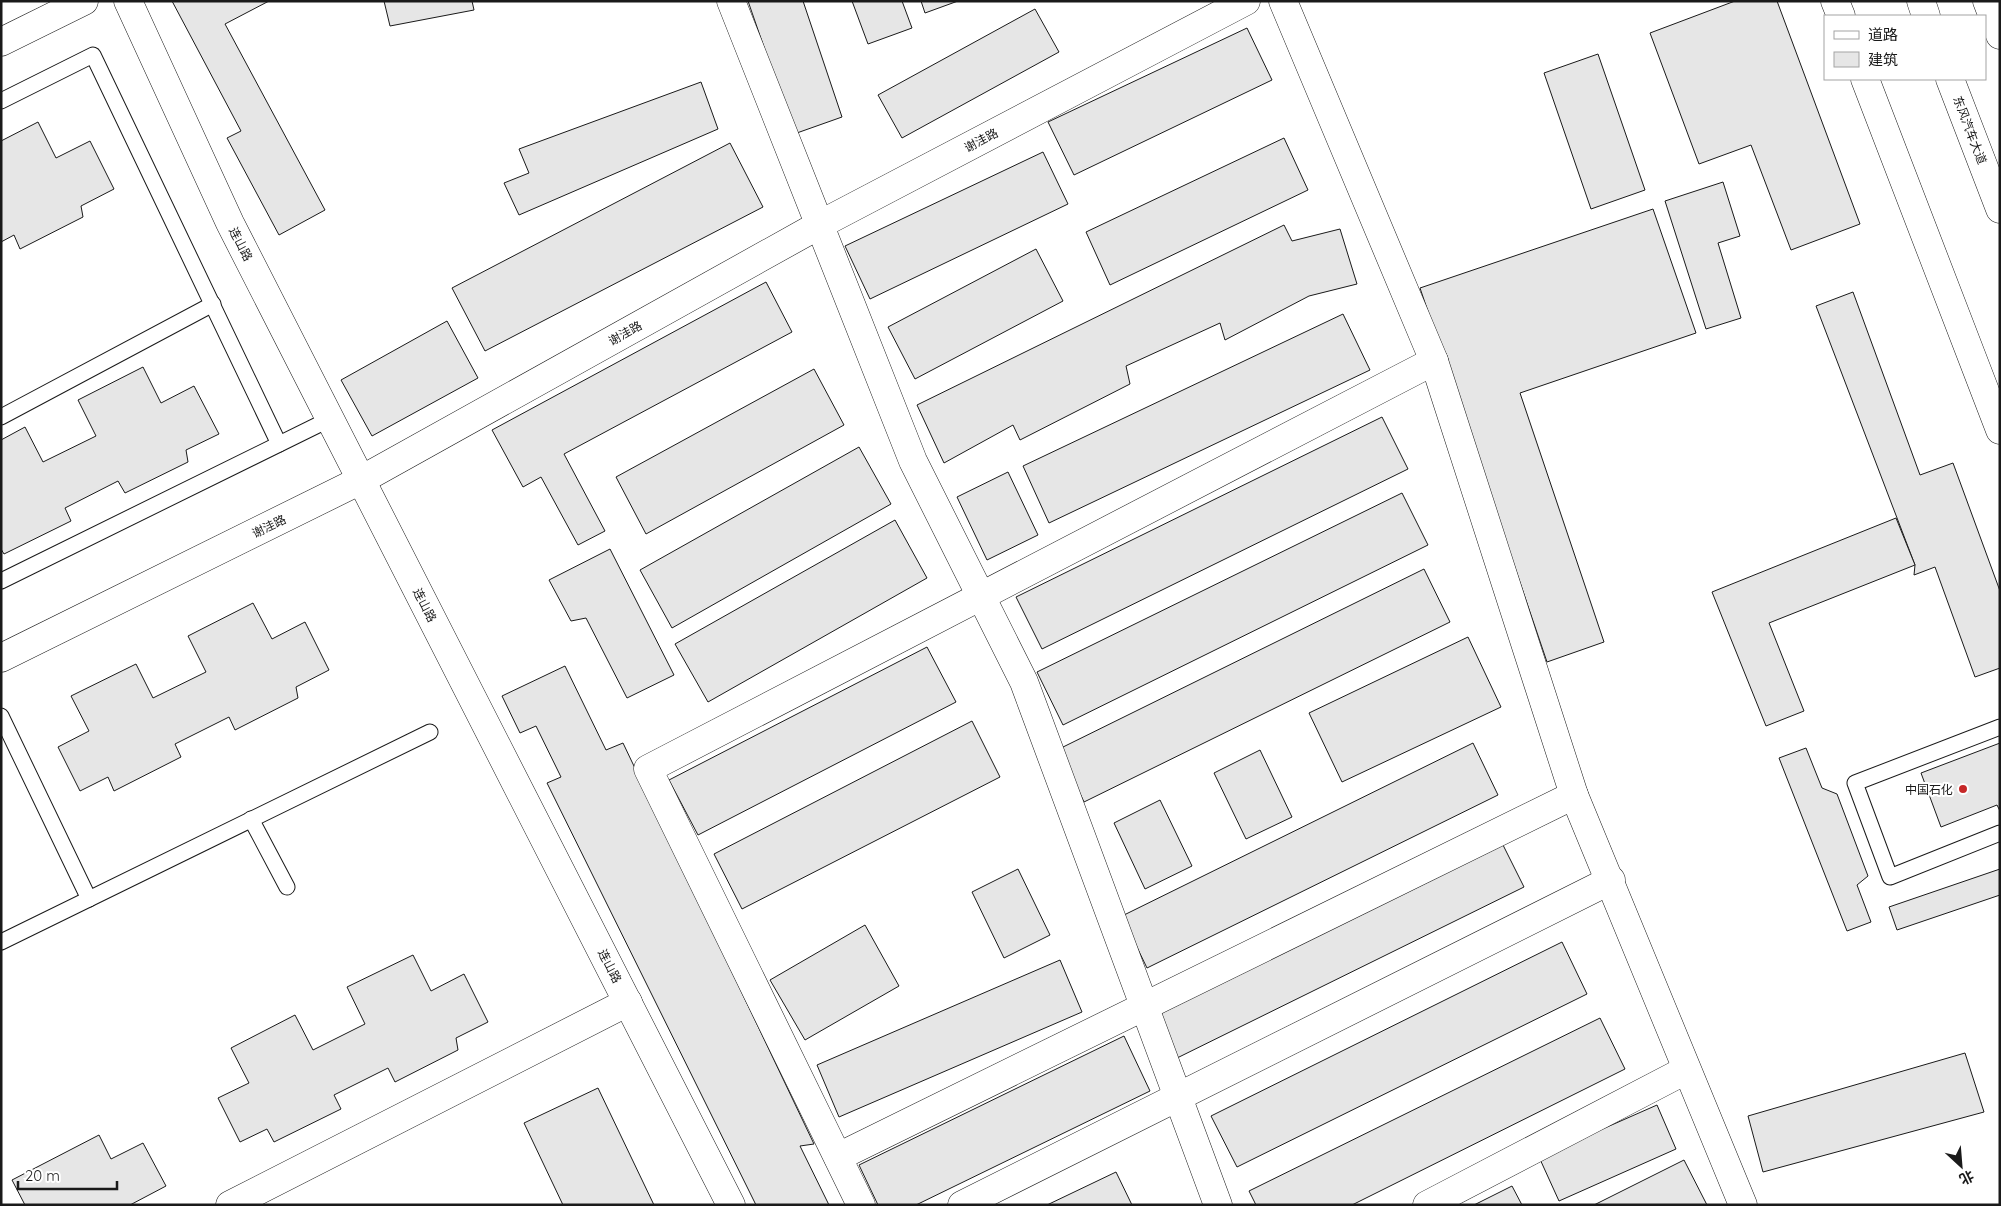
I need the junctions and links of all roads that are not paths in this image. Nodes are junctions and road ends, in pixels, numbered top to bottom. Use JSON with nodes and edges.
{"nodes":[{"id":1,"x":84,"y":1,"type":"edge"},
{"id":2,"x":128,"y":1,"type":"edge"},
{"id":3,"x":731,"y":1,"type":"edge"},
{"id":4,"x":1246,"y":1,"type":"edge"},
{"id":5,"x":1283,"y":1,"type":"edge"},
{"id":6,"x":1835,"y":1,"type":"edge"},
{"id":7,"x":1920,"y":1,"type":"edge"},
{"id":8,"x":1987,"y":1,"type":"edge"},
{"id":9,"x":1840,"y":15,"type":"edge"},
{"id":10,"x":1926,"y":15,"type":"edge"},
{"id":11,"x":2000,"y":35,"type":"edge"},
{"id":12,"x":1,"y":42,"type":"edge"},
{"id":13,"x":1865,"y":80,"type":"edge"},
{"id":14,"x":1950,"y":80,"type":"edge"},
{"id":15,"x":1,"y":101,"type":"edge"},
{"id":16,"x":2000,"y":209,"type":"edge"},
{"id":17,"x":819,"y":225,"type":"junction"},
{"id":18,"x":213,"y":304,"type":"junction"},
{"id":19,"x":1434,"y":361,"type":"junction"},
{"id":20,"x":1,"y":417,"type":"edge"},
{"id":21,"x":330,"y":419,"type":"junction"},
{"id":22,"x":2000,"y":430,"type":"edge"},
{"id":23,"x":279,"y":444,"type":"junction"},
{"id":24,"x":361,"y":480,"type":"junction"},
{"id":25,"x":1,"y":581,"type":"edge"},
{"id":26,"x":982,"y":597,"type":"junction"},
{"id":27,"x":1,"y":658,"type":"edge"},
{"id":28,"x":1,"y":716,"type":"edge"},
{"id":29,"x":2000,"y":727,"type":"edge"},
{"id":30,"x":430,"y":732,"type":"dead end"},
{"id":31,"x":1574,"y":795,"type":"junction"},
{"id":32,"x":251,"y":820,"type":"junction"},
{"id":33,"x":2000,"y":833,"type":"edge"},
{"id":34,"x":1611,"y":880,"type":"junction"},
{"id":35,"x":287,"y":887,"type":"dead end"},
{"id":36,"x":89,"y":899,"type":"junction"},
{"id":37,"x":1,"y":942,"type":"edge"},
{"id":38,"x":628,"y":1002,"type":"junction"},
{"id":39,"x":1144,"y":1008,"type":"junction"},
{"id":40,"x":1686,"y":1070,"type":"junction"},
{"id":41,"x":1178,"y":1098,"type":"junction"},
{"id":42,"x":838,"y":1157,"type":"junction"},
{"id":43,"x":230,"y":1205,"type":"edge"},
{"id":44,"x":730,"y":1205,"type":"edge"},
{"id":45,"x":861,"y":1205,"type":"edge"},
{"id":46,"x":962,"y":1205,"type":"edge"},
{"id":47,"x":1218,"y":1205,"type":"edge"},
{"id":48,"x":1427,"y":1205,"type":"edge"},
{"id":49,"x":1743,"y":1205,"type":"edge"}],
"edges":[{"from":1,"to":12,"type":"street"},
{"from":2,"to":21,"type":"street","name":"连山路"},
{"from":3,"to":17,"type":"street"},
{"from":4,"to":17,"type":"street","name":"谢洼路"},
{"from":5,"to":19,"type":"street"},
{"from":6,"to":9,"type":"street"},
{"from":7,"to":10,"type":"street"},
{"from":8,"to":11,"type":"street"},
{"from":13,"to":22,"type":"street"},
{"from":14,"to":16,"type":"street","name":"东风汽车大道"},
{"from":15,"to":18,"type":"lane"},
{"from":17,"to":24,"type":"street","name":"谢洼路"},
{"from":17,"to":26,"type":"street"},
{"from":18,"to":20,"type":"lane"},
{"from":18,"to":23,"type":"lane"},
{"from":19,"to":26,"type":"street"},
{"from":19,"to":31,"type":"street"},
{"from":21,"to":23,"type":"lane"},
{"from":21,"to":24,"type":"street","name":"连山路"},
{"from":23,"to":25,"type":"lane"},
{"from":24,"to":27,"type":"street","name":"谢洼路"},
{"from":24,"to":38,"type":"street","name":"连山路"},
{"from":26,"to":39,"type":"street"},
{"from":26,"to":42,"type":"street"},
{"from":28,"to":36,"type":"lane"},
{"from":29,"to":33,"type":"lane"},
{"from":30,"to":32,"type":"lane"},
{"from":31,"to":34,"type":"street"},
{"from":31,"to":39,"type":"street"},
{"from":32,"to":35,"type":"lane"},
{"from":32,"to":36,"type":"lane"},
{"from":34,"to":40,"type":"street"},
{"from":34,"to":41,"type":"street"},
{"from":36,"to":37,"type":"lane"},
{"from":38,"to":43,"type":"street"},
{"from":38,"to":44,"type":"street","name":"连山路"},
{"from":39,"to":41,"type":"street"},
{"from":39,"to":42,"type":"street"},
{"from":40,"to":48,"type":"street"},
{"from":40,"to":49,"type":"street"},
{"from":41,"to":46,"type":"street"},
{"from":41,"to":47,"type":"street"},
{"from":42,"to":45,"type":"street"}]}
